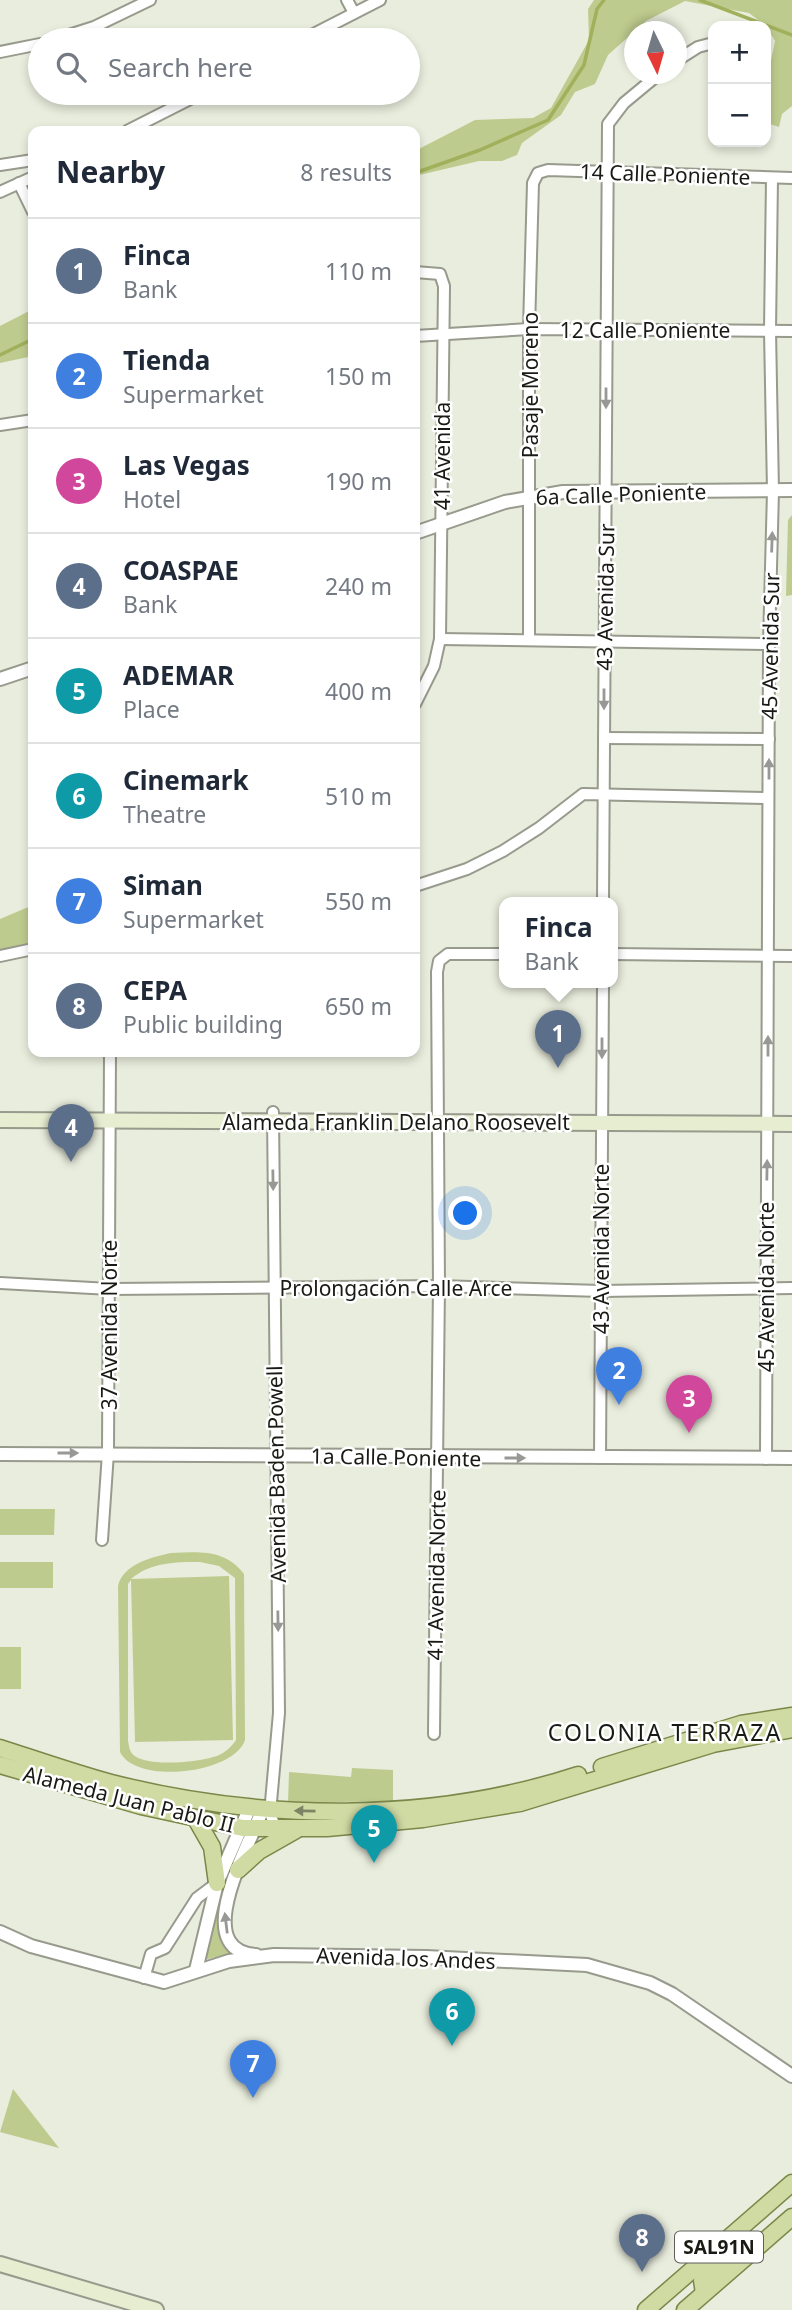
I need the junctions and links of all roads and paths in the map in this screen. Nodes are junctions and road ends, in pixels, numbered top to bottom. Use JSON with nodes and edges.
{"nodes":[{"id":1,"x":150,"y":0,"type":"edge"},
{"id":2,"x":347,"y":0,"type":"edge"},
{"id":3,"x":380,"y":0,"type":"edge"},
{"id":4,"x":354,"y":13,"type":"junction"},
{"id":5,"x":91,"y":28,"type":"edge"},
{"id":6,"x":325,"y":28,"type":"edge"},
{"id":7,"x":708,"y":44,"type":"edge"},
{"id":8,"x":28,"y":46,"type":"edge"},
{"id":9,"x":0,"y":52,"type":"edge"},
{"id":10,"x":687,"y":54,"type":"edge"},
{"id":11,"x":647,"y":84,"type":"edge"},
{"id":12,"x":178,"y":105,"type":"edge"},
{"id":13,"x":137,"y":126,"type":"edge"},
{"id":14,"x":28,"y":161,"type":"edge"},
{"id":15,"x":0,"y":165,"type":"edge"},
{"id":16,"x":607,"y":172,"type":"junction"},
{"id":17,"x":538,"y":173,"type":"joint"},
{"id":18,"x":772,"y":178,"type":"junction"},
{"id":19,"x":792,"y":178,"type":"edge"},
{"id":20,"x":28,"y":179,"type":"edge"},
{"id":21,"x":19,"y":183,"type":"junction"},
{"id":22,"x":0,"y":192,"type":"edge"},
{"id":23,"x":28,"y":202,"type":"edge"},
{"id":24,"x":420,"y":272,"type":"edge"},
{"id":25,"x":529,"y":329,"type":"junction"},
{"id":26,"x":605,"y":330,"type":"junction"},
{"id":27,"x":770,"y":331,"type":"junction"},
{"id":28,"x":792,"y":331,"type":"edge"},
{"id":29,"x":443,"y":333,"type":"junction"},
{"id":30,"x":420,"y":336,"type":"edge"},
{"id":31,"x":28,"y":421,"type":"edge"},
{"id":32,"x":0,"y":425,"type":"edge"},
{"id":33,"x":606,"y":490,"type":"junction"},
{"id":34,"x":792,"y":490,"type":"edge"},
{"id":35,"x":773,"y":491,"type":"junction"},
{"id":36,"x":530,"y":496,"type":"junction"},
{"id":37,"x":442,"y":523,"type":"junction"},
{"id":38,"x":420,"y":531,"type":"edge"},
{"id":39,"x":440,"y":639,"type":"junction"},
{"id":40,"x":529,"y":640,"type":"junction"},
{"id":41,"x":604,"y":641,"type":"junction"},
{"id":42,"x":769,"y":644,"type":"junction"},
{"id":43,"x":28,"y":670,"type":"edge"},
{"id":44,"x":0,"y":679,"type":"edge"},
{"id":45,"x":420,"y":695,"type":"edge"},
{"id":46,"x":604,"y":738,"type":"junction"},
{"id":47,"x":769,"y":739,"type":"junction"},
{"id":48,"x":604,"y":796,"type":"junction"},
{"id":49,"x":768,"y":798,"type":"junction"},
{"id":50,"x":420,"y":884,"type":"edge"},
{"id":51,"x":603,"y":897,"type":"edge"},
{"id":52,"x":28,"y":950,"type":"edge"},
{"id":53,"x":499,"y":954,"type":"edge"},
{"id":54,"x":618,"y":954,"type":"edge"},
{"id":55,"x":0,"y":956,"type":"edge"},
{"id":56,"x":768,"y":956,"type":"junction"},
{"id":57,"x":792,"y":956,"type":"edge"},
{"id":58,"x":603,"y":988,"type":"edge"},
{"id":59,"x":110,"y":1057,"type":"edge"},
{"id":60,"x":0,"y":1111,"type":"edge"},
{"id":61,"x":792,"y":1114,"type":"edge"},
{"id":62,"x":109,"y":1116,"type":"junction"},
{"id":63,"x":273,"y":1116,"type":"junction"},
{"id":64,"x":438,"y":1117,"type":"junction"},
{"id":65,"x":602,"y":1119,"type":"junction"},
{"id":66,"x":767,"y":1119,"type":"junction"},
{"id":67,"x":0,"y":1120,"type":"edge"},
{"id":68,"x":792,"y":1124,"type":"edge"},
{"id":69,"x":0,"y":1283,"type":"edge"},
{"id":70,"x":439,"y":1286,"type":"junction"},
{"id":71,"x":274,"y":1287,"type":"junction"},
{"id":72,"x":766,"y":1288,"type":"junction"},
{"id":73,"x":110,"y":1289,"type":"junction"},
{"id":74,"x":792,"y":1289,"type":"edge"},
{"id":75,"x":601,"y":1291,"type":"junction"},
{"id":76,"x":108,"y":1453,"type":"junction"},
{"id":77,"x":0,"y":1454,"type":"edge"},
{"id":78,"x":276,"y":1455,"type":"junction"},
{"id":79,"x":437,"y":1458,"type":"junction"},
{"id":80,"x":600,"y":1458,"type":"junction"},
{"id":81,"x":792,"y":1458,"type":"edge"},
{"id":82,"x":766,"y":1459,"type":"junction"},
{"id":83,"x":102,"y":1540,"type":"dead end"},
{"id":84,"x":792,"y":1716,"type":"edge"},
{"id":85,"x":792,"y":1729,"type":"edge"},
{"id":86,"x":434,"y":1734,"type":"dead end"},
{"id":87,"x":0,"y":1748,"type":"edge"},
{"id":88,"x":0,"y":1765,"type":"edge"},
{"id":89,"x":257,"y":1817,"type":"junction"},
{"id":90,"x":196,"y":1819,"type":"junction"},
{"id":91,"x":290,"y":1829,"type":"junction"},
{"id":92,"x":238,"y":1870,"type":"junction"},
{"id":93,"x":217,"y":1883,"type":"junction"},
{"id":94,"x":0,"y":1933,"type":"edge"},
{"id":95,"x":274,"y":1955,"type":"junction"},
{"id":96,"x":196,"y":1970,"type":"junction"},
{"id":97,"x":144,"y":1978,"type":"junction"},
{"id":98,"x":792,"y":2076,"type":"edge"},
{"id":99,"x":792,"y":2183,"type":"edge"},
{"id":100,"x":792,"y":2217,"type":"edge"},
{"id":101,"x":743,"y":2227,"type":"junction"},
{"id":102,"x":0,"y":2264,"type":"edge"},
{"id":103,"x":0,"y":2273,"type":"edge"},
{"id":104,"x":704,"y":2293,"type":"junction"},
{"id":105,"x":123,"y":2310,"type":"edge"},
{"id":106,"x":156,"y":2310,"type":"edge"},
{"id":107,"x":646,"y":2310,"type":"edge"},
{"id":108,"x":685,"y":2310,"type":"edge"}],
"edges":[{"from":1,"to":5,"type":"street"},
{"from":2,"to":4,"type":"street"},
{"from":3,"to":4,"type":"street"},
{"from":4,"to":6,"type":"street"},
{"from":7,"to":10,"type":"street"},
{"from":8,"to":9,"type":"street"},
{"from":11,"to":16,"type":"street","name":"43 Avenida Sur"},
{"from":12,"to":13,"type":"street"},
{"from":14,"to":15,"type":"street"},
{"from":16,"to":17,"type":"street","name":"14 Calle Poniente"},
{"from":16,"to":18,"type":"street","name":"14 Calle Poniente"},
{"from":16,"to":26,"type":"street","name":"43 Avenida Sur"},
{"from":17,"to":25,"type":"street","name":"Pasaje Moreno"},
{"from":18,"to":19,"type":"street","name":"14 Calle Poniente"},
{"from":18,"to":27,"type":"street","name":"45 Avenida Sur"},
{"from":20,"to":21,"type":"street"},
{"from":21,"to":22,"type":"street"},
{"from":21,"to":23,"type":"street"},
{"from":24,"to":29,"type":"street","name":"41 Avenida"},
{"from":25,"to":26,"type":"street","name":"12 Calle Poniente"},
{"from":25,"to":29,"type":"street","name":"12 Calle Poniente"},
{"from":25,"to":36,"type":"street","name":"Pasaje Moreno"},
{"from":26,"to":27,"type":"street","name":"12 Calle Poniente"},
{"from":26,"to":33,"type":"street","name":"43 Avenida Sur","one_way":true},
{"from":27,"to":28,"type":"street","name":"12 Calle Poniente"},
{"from":27,"to":35,"type":"street","name":"45 Avenida Sur"},
{"from":29,"to":30,"type":"street","name":"12 Calle Poniente"},
{"from":29,"to":37,"type":"street","name":"41 Avenida"},
{"from":31,"to":32,"type":"street"},
{"from":33,"to":35,"type":"street","name":"6a Calle Poniente"},
{"from":33,"to":36,"type":"street","name":"6a Calle Poniente"},
{"from":33,"to":41,"type":"street","name":"43 Avenida Sur"},
{"from":34,"to":35,"type":"street","name":"6a Calle Poniente"},
{"from":42,"to":35,"type":"street","name":"45 Avenida Sur","one_way":true},
{"from":36,"to":37,"type":"street","name":"6a Calle Poniente"},
{"from":36,"to":40,"type":"street","name":"Pasaje Moreno"},
{"from":37,"to":38,"type":"street","name":"6a Calle Poniente"},
{"from":37,"to":39,"type":"street","name":"41 Avenida"},
{"from":39,"to":40,"type":"street"},
{"from":39,"to":45,"type":"street","name":"41 Avenida"},
{"from":40,"to":41,"type":"street"},
{"from":41,"to":42,"type":"street"},
{"from":41,"to":46,"type":"street","name":"43 Avenida Sur","one_way":true},
{"from":42,"to":47,"type":"street","name":"45 Avenida Sur"},
{"from":43,"to":44,"type":"street"},
{"from":46,"to":47,"type":"street"},
{"from":46,"to":48,"type":"street","name":"43 Avenida Sur"},
{"from":49,"to":47,"type":"street","name":"45 Avenida Sur","one_way":true},
{"from":48,"to":49,"type":"street"},
{"from":48,"to":50,"type":"street"},
{"from":48,"to":51,"type":"street","name":"43 Avenida Sur"},
{"from":49,"to":56,"type":"street","name":"45 Avenida Sur"},
{"from":52,"to":55,"type":"street"},
{"from":53,"to":64,"type":"street","name":"41 Avenida Norte"},
{"from":54,"to":56,"type":"street"},
{"from":56,"to":57,"type":"street"},
{"from":66,"to":56,"type":"street","name":"45 Avenida Sur","one_way":true},
{"from":58,"to":65,"type":"street","one_way":true},
{"from":59,"to":62,"type":"street","name":"37 Avenida Norte"},
{"from":60,"to":62,"type":"main road","name":"Alameda Franklin Delano Roosevelt"},
{"from":61,"to":66,"type":"main road","name":"Alameda Franklin Delano Roosevelt"},
{"from":62,"to":63,"type":"main road","name":"Alameda Franklin Delano Roosevelt"},
{"from":62,"to":67,"type":"main road","name":"Alameda Franklin Delano Roosevelt"},
{"from":62,"to":73,"type":"street","name":"37 Avenida Norte"},
{"from":63,"to":64,"type":"main road","name":"Alameda Franklin Delano Roosevelt"},
{"from":63,"to":71,"type":"street","name":"Avenida Baden Powell","one_way":true},
{"from":64,"to":65,"type":"main road","name":"Alameda Franklin Delano Roosevelt"},
{"from":64,"to":70,"type":"street","name":"41 Avenida Norte"},
{"from":65,"to":66,"type":"main road","name":"Alameda Franklin Delano Roosevelt"},
{"from":65,"to":75,"type":"street","name":"43 Avenida Norte"},
{"from":66,"to":68,"type":"main road","name":"Alameda Franklin Delano Roosevelt"},
{"from":72,"to":66,"type":"street","name":"45 Avenida Norte","one_way":true},
{"from":69,"to":73,"type":"street","name":"Prolongación Calle Arce"},
{"from":70,"to":71,"type":"street","name":"Prolongación Calle Arce"},
{"from":70,"to":75,"type":"street","name":"Prolongación Calle Arce"},
{"from":70,"to":79,"type":"street","name":"41 Avenida Norte"},
{"from":71,"to":73,"type":"street","name":"Prolongación Calle Arce"},
{"from":71,"to":78,"type":"street","name":"Avenida Baden Powell"},
{"from":72,"to":74,"type":"street","name":"Prolongación Calle Arce"},
{"from":72,"to":75,"type":"street","name":"Prolongación Calle Arce"},
{"from":72,"to":82,"type":"street","name":"45 Avenida Norte"},
{"from":73,"to":76,"type":"street","name":"37 Avenida Norte"},
{"from":75,"to":80,"type":"street","name":"43 Avenida Norte"},
{"from":77,"to":76,"type":"street","name":"1a Calle Poniente","one_way":true},
{"from":76,"to":78,"type":"street","name":"1a Calle Poniente"},
{"from":76,"to":83,"type":"street","name":"37 Avenida Norte"},
{"from":78,"to":79,"type":"street","name":"1a Calle Poniente"},
{"from":78,"to":89,"type":"street","name":"Avenida Baden Powell","one_way":true},
{"from":79,"to":80,"type":"street","name":"1a Calle Poniente","one_way":true},
{"from":79,"to":86,"type":"street","name":"41 Avenida Norte"},
{"from":80,"to":82,"type":"street","name":"1a Calle Poniente"},
{"from":81,"to":82,"type":"street","name":"1a Calle Poniente"},
{"from":84,"to":89,"type":"main road","name":"Alameda Juan Pablo II","one_way":true},
{"from":85,"to":91,"type":"main road","name":"Alameda Juan Pablo II"},
{"from":87,"to":89,"type":"main road","name":"Alameda Juan Pablo II"},
{"from":88,"to":90,"type":"main road","name":"Alameda Juan Pablo II"},
{"from":89,"to":90,"type":"main road","name":"Alameda Juan Pablo II"},
{"from":89,"to":91,"type":"main road","name":"Alameda Juan Pablo II"},
{"from":89,"to":92,"type":"street","name":"Avenida Baden Powell"},
{"from":89,"to":93,"type":"street"},
{"from":90,"to":93,"type":"main road"},
{"from":91,"to":92,"type":"main road"},
{"from":95,"to":92,"type":"street","name":"Avenida Baden Powell","one_way":true},
{"from":93,"to":96,"type":"street"},
{"from":93,"to":97,"type":"street"},
{"from":94,"to":97,"type":"street","name":"Avenida los Andes"},
{"from":95,"to":96,"type":"street","name":"Avenida los Andes"},
{"from":95,"to":98,"type":"street","name":"Avenida los Andes"},
{"from":96,"to":97,"type":"street","name":"Avenida los Andes"},
{"from":99,"to":101,"type":"main road","number":"SAL91N"},
{"from":100,"to":104,"type":"main road","number":"SAL91N"},
{"from":101,"to":104,"type":"main road"},
{"from":101,"to":107,"type":"main road","number":"SAL91N"},
{"from":102,"to":106,"type":"main road"},
{"from":103,"to":105,"type":"main road"},
{"from":104,"to":108,"type":"main road","number":"SAL91N"}]}
